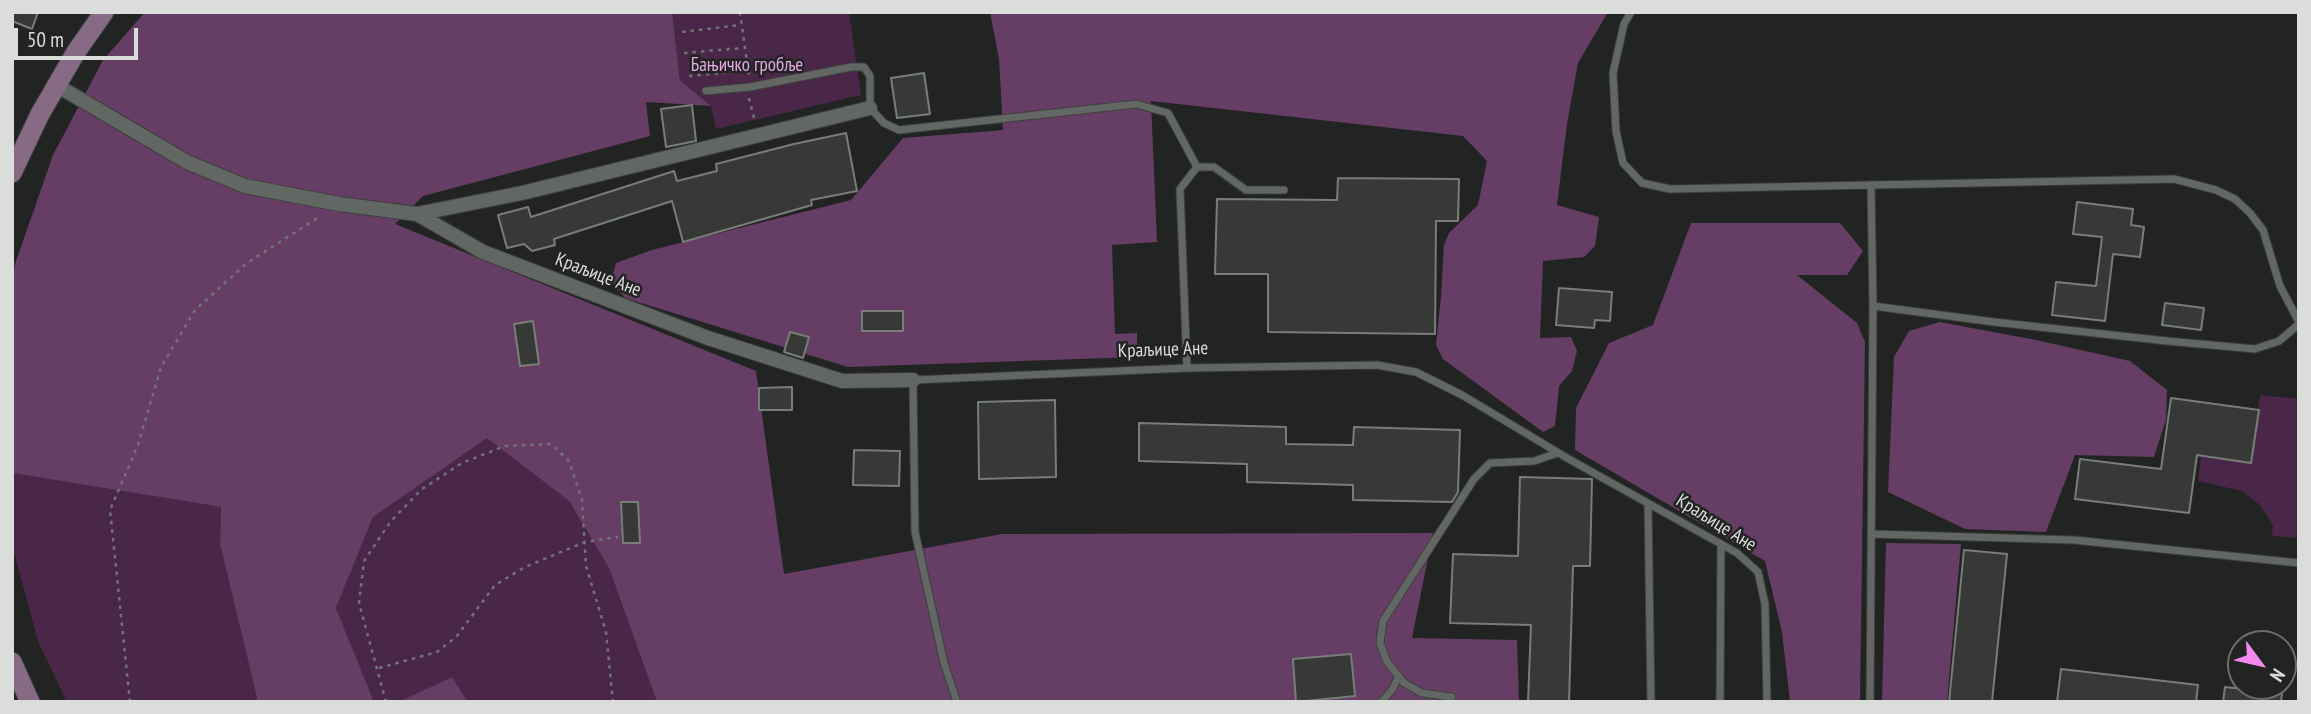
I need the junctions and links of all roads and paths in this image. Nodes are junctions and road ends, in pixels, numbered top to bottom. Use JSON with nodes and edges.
{"nodes":[{"id":1,"x":104,"y":12,"type":"edge"},
{"id":2,"x":740,"y":12,"type":"edge"},
{"id":3,"x":1631,"y":12,"type":"edge"},
{"id":4,"x":741,"y":25,"type":"junction"},
{"id":5,"x":682,"y":32,"type":"dead end"},
{"id":6,"x":744,"y":48,"type":"junction"},
{"id":7,"x":684,"y":53,"type":"dead end"},
{"id":8,"x":748,"y":71,"type":"junction"},
{"id":9,"x":689,"y":76,"type":"dead end"},
{"id":10,"x":56,"y":85,"type":"junction"},
{"id":11,"x":749,"y":87,"type":"junction"},
{"id":12,"x":706,"y":90,"type":"dead end"},
{"id":13,"x":870,"y":108,"type":"junction"},
{"id":14,"x":758,"y":135,"type":"junction"},
{"id":15,"x":1197,"y":167,"type":"junction"},
{"id":16,"x":13,"y":170,"type":"edge"},
{"id":17,"x":1871,"y":185,"type":"junction"},
{"id":18,"x":1284,"y":190,"type":"dead end"},
{"id":19,"x":339,"y":204,"type":"junction"},
{"id":20,"x":417,"y":214,"type":"junction"},
{"id":21,"x":1873,"y":306,"type":"junction"},
{"id":22,"x":2299,"y":323,"type":"edge"},
{"id":23,"x":1187,"y":368,"type":"junction"},
{"id":24,"x":913,"y":380,"type":"junction"},
{"id":25,"x":1558,"y":453,"type":"junction"},
{"id":26,"x":1648,"y":504,"type":"junction"},
{"id":27,"x":1872,"y":534,"type":"junction"},
{"id":28,"x":618,"y":537,"type":"dead end"},
{"id":29,"x":585,"y":542,"type":"junction"},
{"id":30,"x":1721,"y":544,"type":"junction"},
{"id":31,"x":2299,"y":563,"type":"edge"},
{"id":32,"x":12,"y":662,"type":"edge"},
{"id":33,"x":377,"y":668,"type":"junction"},
{"id":34,"x":1399,"y":676,"type":"junction"},
{"id":35,"x":1452,"y":696,"type":"dead end"},
{"id":36,"x":30,"y":702,"type":"edge"},
{"id":37,"x":130,"y":702,"type":"edge"},
{"id":38,"x":386,"y":702,"type":"edge"},
{"id":39,"x":613,"y":702,"type":"edge"},
{"id":40,"x":957,"y":702,"type":"edge"},
{"id":41,"x":1381,"y":702,"type":"edge"},
{"id":42,"x":1651,"y":702,"type":"edge"},
{"id":43,"x":1720,"y":702,"type":"edge"},
{"id":44,"x":1767,"y":702,"type":"edge"},
{"id":45,"x":1870,"y":702,"type":"edge"}],
"edges":[{"from":1,"to":10,"type":"main road"},
{"from":2,"to":4,"type":"path"},
{"from":3,"to":17,"type":"lane"},
{"from":4,"to":5,"type":"path"},
{"from":4,"to":6,"type":"path"},
{"from":6,"to":7,"type":"path"},
{"from":6,"to":8,"type":"path"},
{"from":8,"to":9,"type":"path"},
{"from":8,"to":11,"type":"path"},
{"from":10,"to":16,"type":"main road"},
{"from":10,"to":19,"type":"street"},
{"from":11,"to":12,"type":"lane"},
{"from":11,"to":13,"type":"lane"},
{"from":11,"to":14,"type":"path"},
{"from":13,"to":14,"type":"street"},
{"from":13,"to":15,"type":"lane"},
{"from":14,"to":20,"type":"street"},
{"from":15,"to":18,"type":"lane"},
{"from":15,"to":23,"type":"lane"},
{"from":17,"to":21,"type":"lane"},
{"from":17,"to":22,"type":"lane"},
{"from":19,"to":20,"type":"street"},
{"from":19,"to":37,"type":"path"},
{"from":20,"to":24,"type":"street","name":"Краљице Ане"},
{"from":21,"to":22,"type":"lane"},
{"from":21,"to":27,"type":"lane"},
{"from":23,"to":24,"type":"lane","name":"Краљице Ане"},
{"from":23,"to":25,"type":"lane","name":"Краљице Ане"},
{"from":24,"to":40,"type":"lane"},
{"from":25,"to":26,"type":"lane","name":"Краљице Ане"},
{"from":25,"to":34,"type":"lane"},
{"from":26,"to":30,"type":"lane","name":"Краљице Ане"},
{"from":26,"to":42,"type":"lane"},
{"from":27,"to":31,"type":"lane"},
{"from":27,"to":45,"type":"lane"},
{"from":28,"to":29,"type":"path"},
{"from":29,"to":33,"type":"path"},
{"from":29,"to":33,"type":"path"},
{"from":29,"to":39,"type":"path"},
{"from":30,"to":43,"type":"lane"},
{"from":30,"to":44,"type":"lane","name":"Краљице Ане"},
{"from":32,"to":36,"type":"main road"},
{"from":33,"to":38,"type":"path"},
{"from":34,"to":35,"type":"lane"},
{"from":34,"to":41,"type":"lane"}]}
